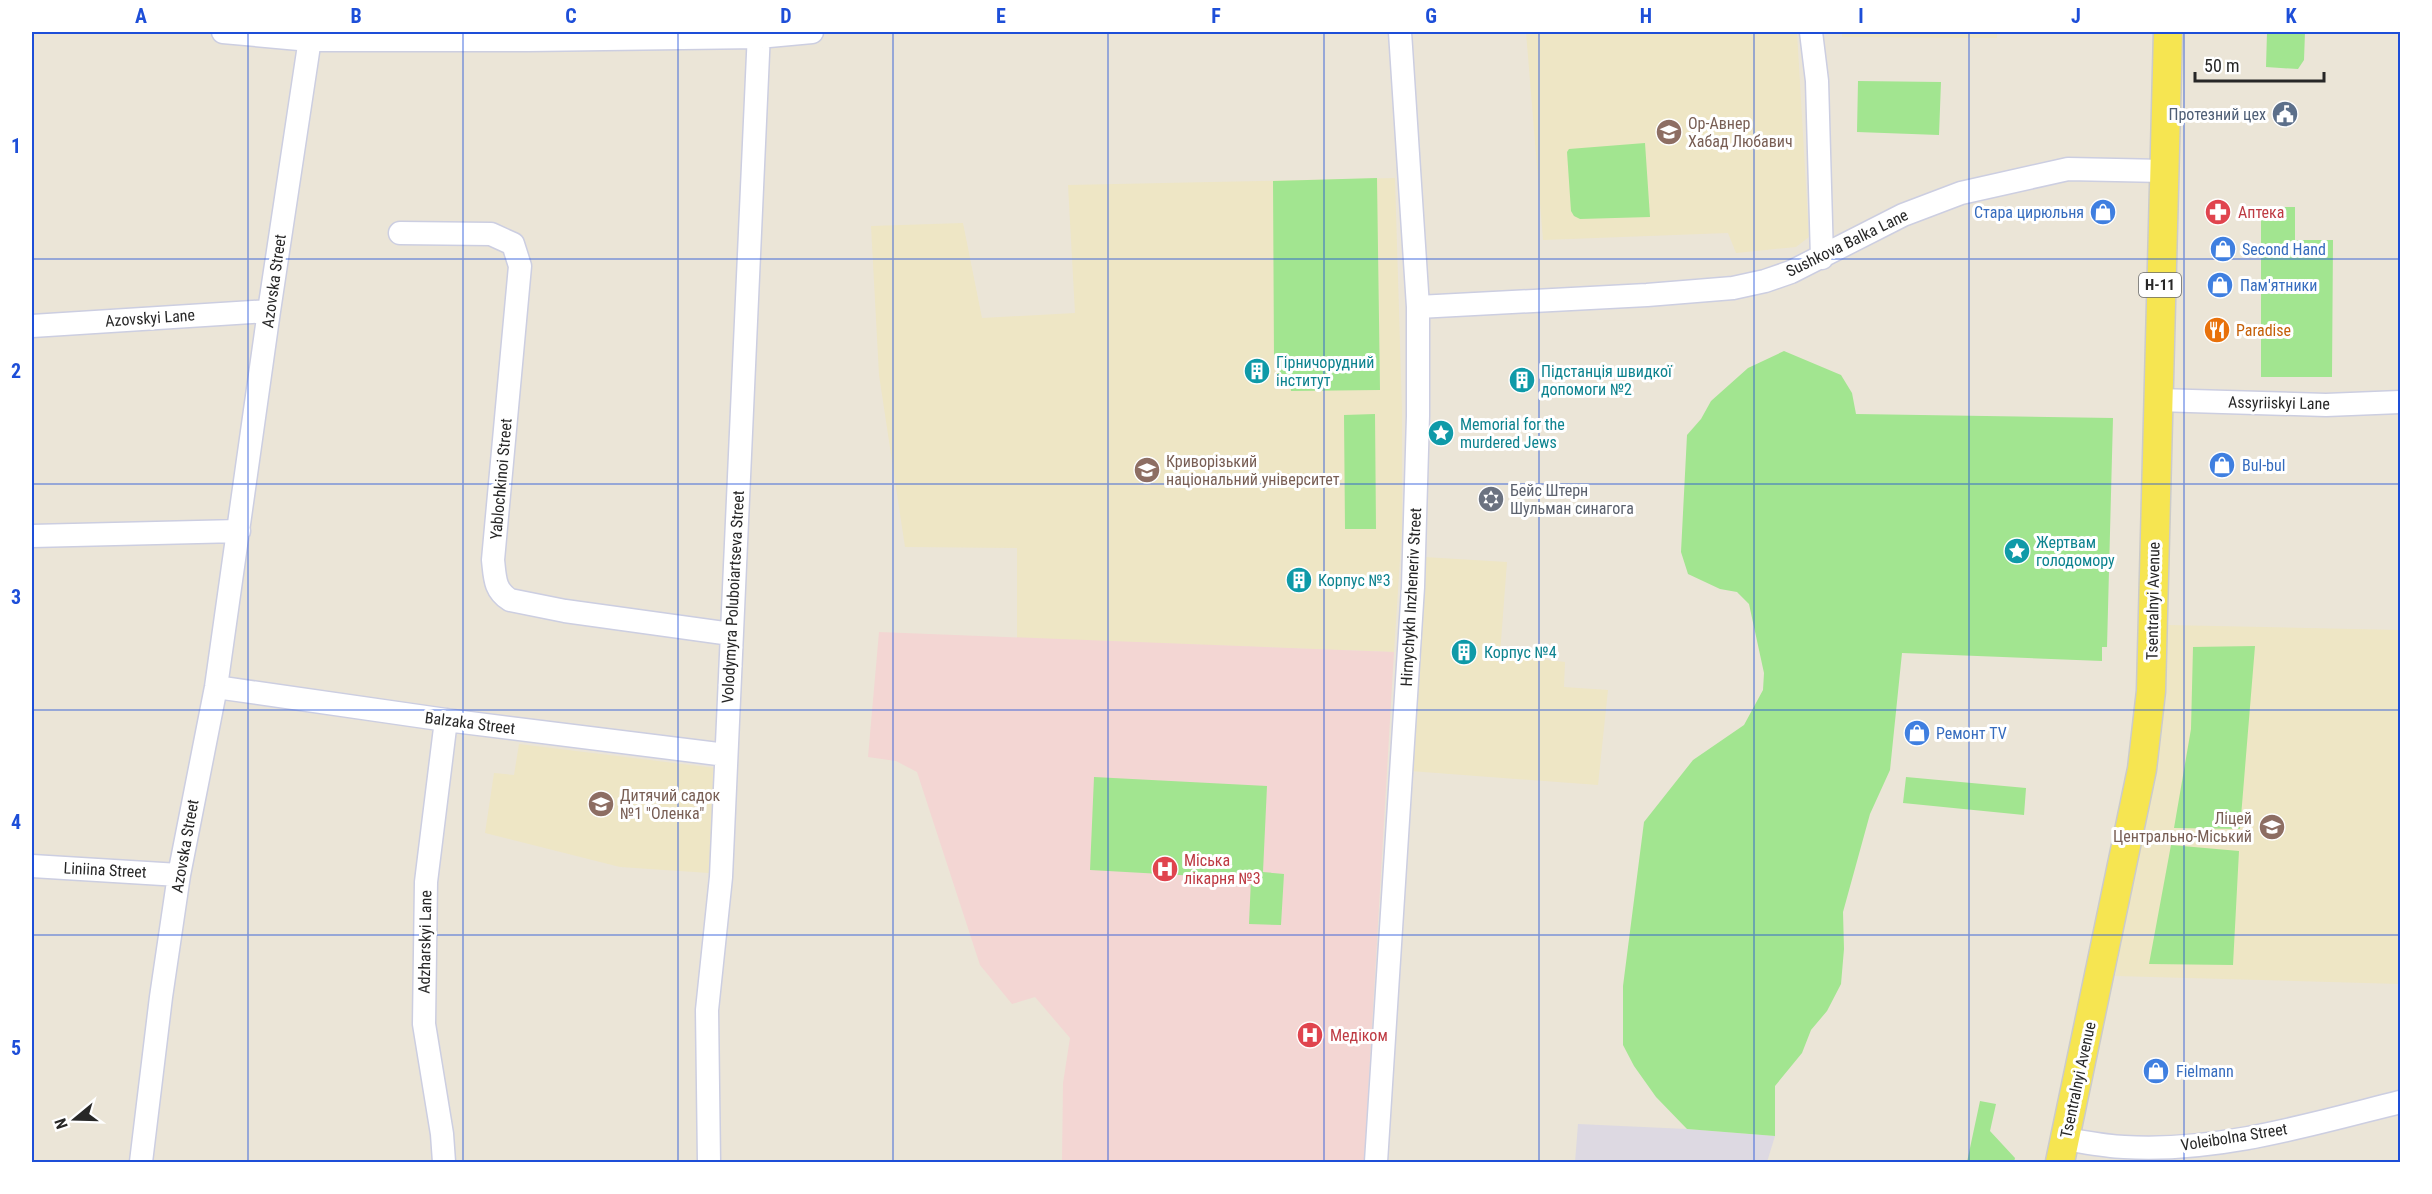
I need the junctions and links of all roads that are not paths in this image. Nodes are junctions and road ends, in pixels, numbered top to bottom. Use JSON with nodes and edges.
{"nodes":[{"id":1,"x":223,"y":32,"type":"edge"},
{"id":2,"x":812,"y":32,"type":"edge"},
{"id":3,"x":1400,"y":32,"type":"edge"},
{"id":4,"x":1811,"y":32,"type":"edge"},
{"id":5,"x":2168,"y":32,"type":"edge"},
{"id":6,"x":759,"y":34,"type":"edge"},
{"id":7,"x":311,"y":36,"type":"edge"},
{"id":8,"x":2164,"y":171,"type":"junction"},
{"id":9,"x":400,"y":233,"type":"dead end"},
{"id":10,"x":1822,"y":258,"type":"junction"},
{"id":11,"x":1418,"y":307,"type":"junction"},
{"id":12,"x":269,"y":310,"type":"junction"},
{"id":13,"x":32,"y":326,"type":"edge"},
{"id":14,"x":2157,"y":400,"type":"junction"},
{"id":15,"x":2400,"y":402,"type":"edge"},
{"id":16,"x":239,"y":531,"type":"junction"},
{"id":17,"x":32,"y":536,"type":"edge"},
{"id":18,"x":731,"y":634,"type":"junction"},
{"id":19,"x":216,"y":687,"type":"junction"},
{"id":20,"x":446,"y":720,"type":"junction"},
{"id":21,"x":726,"y":754,"type":"junction"},
{"id":22,"x":32,"y":866,"type":"edge"},
{"id":23,"x":179,"y":875,"type":"junction"},
{"id":24,"x":2400,"y":1102,"type":"edge"},
{"id":25,"x":2063,"y":1150,"type":"edge"},
{"id":26,"x":141,"y":1162,"type":"edge"},
{"id":27,"x":444,"y":1162,"type":"edge"},
{"id":28,"x":709,"y":1162,"type":"edge"},
{"id":29,"x":1376,"y":1162,"type":"edge"}],
"edges":[{"from":1,"to":7,"type":"street"},
{"from":2,"to":6,"type":"street"},
{"from":3,"to":11,"type":"street","name":"Hirnychykh Inzheneriv Street"},
{"from":4,"to":10,"type":"street"},
{"from":5,"to":8,"type":"main road","name":"Tsentralnyi Avenue","number":"Н-11"},
{"from":6,"to":7,"type":"street"},
{"from":6,"to":18,"type":"street","name":"Volodymyra Poluboiartseva Street"},
{"from":7,"to":12,"type":"street","name":"Azovska Street"},
{"from":8,"to":10,"type":"street","name":"Sushkova Balka Lane"},
{"from":8,"to":14,"type":"main road","name":"Tsentralnyi Avenue","number":"Н-11"},
{"from":9,"to":18,"type":"street","name":"Yablochkinoi Street"},
{"from":10,"to":11,"type":"street","name":"Sushkova Balka Lane"},
{"from":11,"to":29,"type":"street","name":"Hirnychykh Inzheneriv Street"},
{"from":12,"to":13,"type":"street","name":"Azovskyi Lane"},
{"from":12,"to":16,"type":"street","name":"Azovska Street"},
{"from":14,"to":15,"type":"street","name":"Assyriiskyi Lane"},
{"from":14,"to":25,"type":"main road","name":"Tsentralnyi Avenue","number":"Н-11"},
{"from":16,"to":17,"type":"street"},
{"from":16,"to":19,"type":"street","name":"Azovska Street"},
{"from":18,"to":21,"type":"street","name":"Volodymyra Poluboiartseva Street"},
{"from":19,"to":20,"type":"street","name":"Balzaka Street"},
{"from":19,"to":23,"type":"street","name":"Azovska Street"},
{"from":20,"to":21,"type":"street","name":"Balzaka Street"},
{"from":20,"to":27,"type":"street","name":"Adzharskyi Lane"},
{"from":21,"to":28,"type":"street","name":"Volodymyra Poluboiartseva Street"},
{"from":22,"to":23,"type":"street","name":"Liniina Street"},
{"from":23,"to":26,"type":"street","name":"Azovska Street"},
{"from":24,"to":25,"type":"street","name":"Voleibolna Street"}]}
